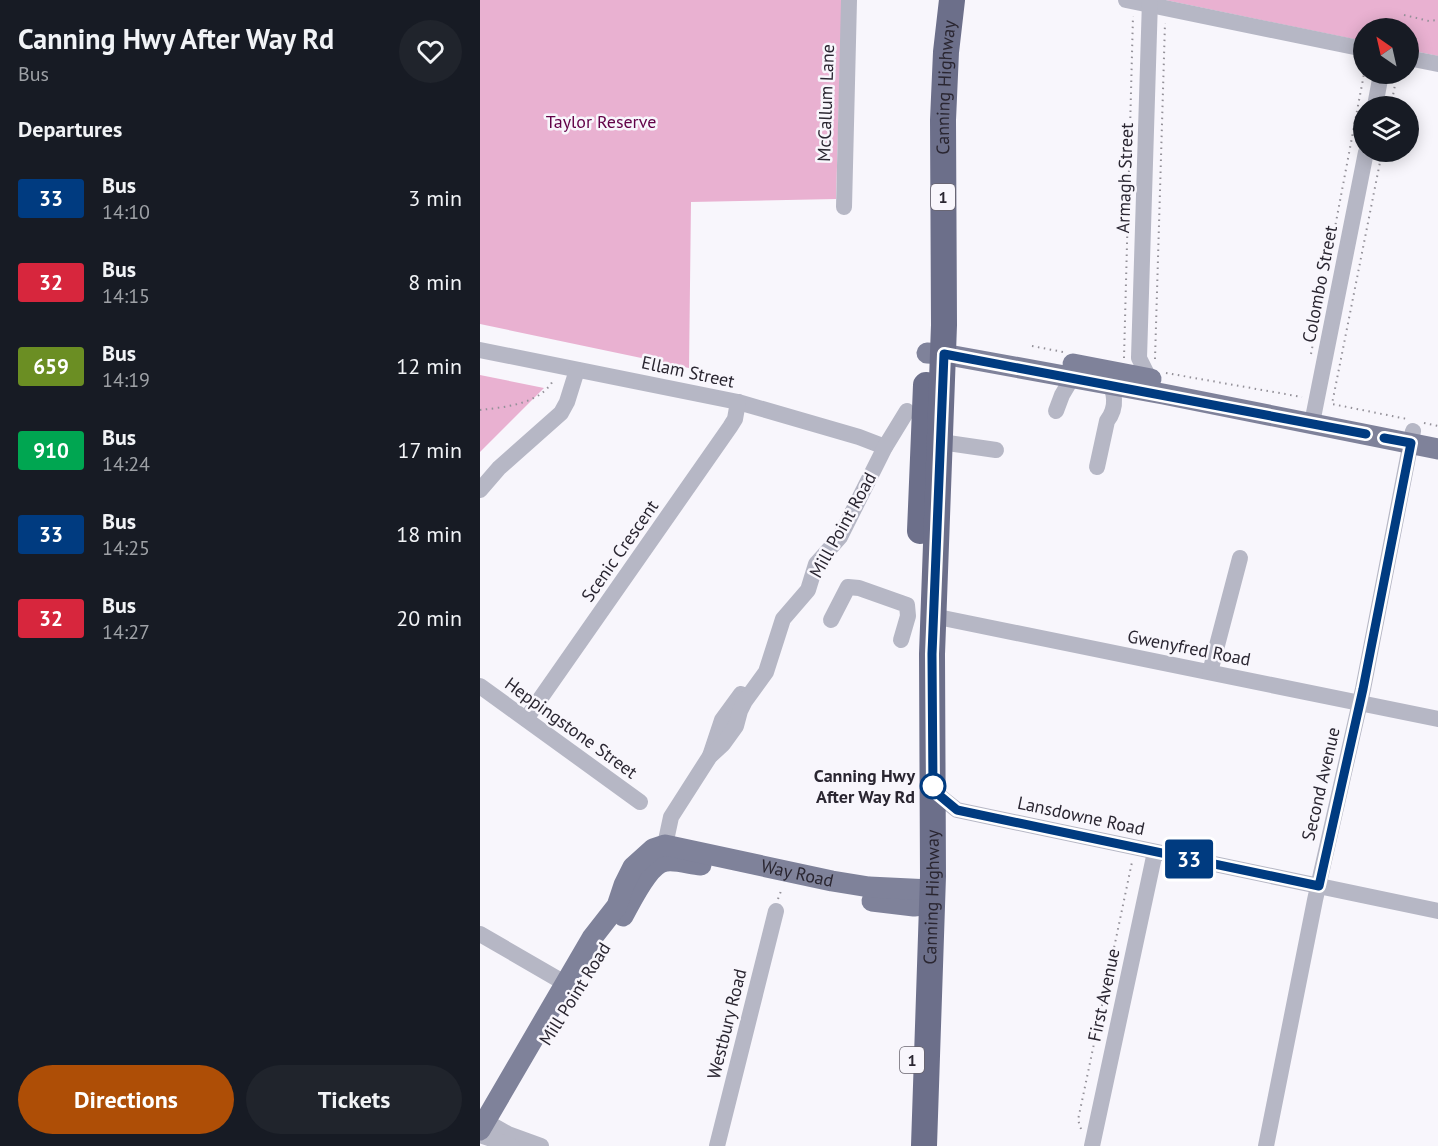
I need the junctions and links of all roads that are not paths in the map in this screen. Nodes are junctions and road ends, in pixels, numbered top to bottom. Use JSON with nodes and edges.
{"nodes":[{"id":1,"x":849,"y":0,"type":"edge"},
{"id":2,"x":935,"y":0,"type":"edge"},
{"id":3,"x":951,"y":0,"type":"edge"},
{"id":4,"x":1150,"y":3,"type":"edge"},
{"id":5,"x":1130,"y":7,"type":"edge"},
{"id":6,"x":1353,"y":47,"type":"edge"},
{"id":7,"x":1419,"y":60,"type":"edge"},
{"id":8,"x":1438,"y":64,"type":"edge"},
{"id":9,"x":1364,"y":162,"type":"edge"},
{"id":10,"x":844,"y":207,"type":"dead end"},
{"id":11,"x":935,"y":348,"type":"junction"},
{"id":12,"x":480,"y":350,"type":"edge"},
{"id":13,"x":577,"y":370,"type":"junction"},
{"id":14,"x":1139,"y":371,"type":"junction"},
{"id":15,"x":1072,"y":378,"type":"junction"},
{"id":16,"x":738,"y":402,"type":"junction"},
{"id":17,"x":1310,"y":410,"type":"junction"},
{"id":18,"x":907,"y":411,"type":"dead end"},
{"id":19,"x":1056,"y":411,"type":"dead end"},
{"id":20,"x":1413,"y":429,"type":"junction"},
{"id":21,"x":1438,"y":436,"type":"edge"},
{"id":22,"x":941,"y":442,"type":"junction"},
{"id":23,"x":885,"y":447,"type":"junction"},
{"id":24,"x":1438,"y":448,"type":"edge"},
{"id":25,"x":996,"y":450,"type":"dead end"},
{"id":26,"x":1097,"y":467,"type":"dead end"},
{"id":27,"x":480,"y":490,"type":"edge"},
{"id":28,"x":1240,"y":558,"type":"dead end"},
{"id":29,"x":933,"y":615,"type":"junction"},
{"id":30,"x":831,"y":620,"type":"dead end"},
{"id":31,"x":901,"y":639,"type":"dead end"},
{"id":32,"x":1210,"y":672,"type":"junction"},
{"id":33,"x":480,"y":686,"type":"edge"},
{"id":34,"x":1360,"y":702,"type":"junction"},
{"id":35,"x":526,"y":719,"type":"junction"},
{"id":36,"x":1438,"y":719,"type":"edge"},
{"id":37,"x":933,"y":790,"type":"junction"},
{"id":38,"x":640,"y":802,"type":"dead end"},
{"id":39,"x":1155,"y":852,"type":"junction"},
{"id":40,"x":665,"y":853,"type":"junction"},
{"id":41,"x":1319,"y":886,"type":"junction"},
{"id":42,"x":923,"y":897,"type":"junction"},
{"id":43,"x":776,"y":911,"type":"dead end"},
{"id":44,"x":1438,"y":911,"type":"edge"},
{"id":45,"x":480,"y":934,"type":"edge"},
{"id":46,"x":571,"y":987,"type":"junction"},
{"id":47,"x":485,"y":1133,"type":"edge"},
{"id":48,"x":512,"y":1146,"type":"edge"},
{"id":49,"x":541,"y":1146,"type":"edge"},
{"id":50,"x":717,"y":1146,"type":"edge"},
{"id":51,"x":911,"y":1146,"type":"edge"},
{"id":52,"x":924,"y":1146,"type":"edge"},
{"id":53,"x":1092,"y":1146,"type":"edge"},
{"id":54,"x":1266,"y":1146,"type":"edge"}],
"edges":[{"from":1,"to":10,"type":"street","name":"McCallum Lane"},
{"from":2,"to":11,"type":"highway","name":"Canning Highway","number":"1"},
{"from":3,"to":11,"type":"highway","name":"Canning Highway","number":"1"},
{"from":4,"to":5,"type":"street"},
{"from":4,"to":6,"type":"street"},
{"from":4,"to":14,"type":"street","name":"Armagh Street"},
{"from":7,"to":8,"type":"street"},
{"from":9,"to":17,"type":"street","name":"Colombo Street"},
{"from":11,"to":14,"type":"main road"},
{"from":11,"to":15,"type":"main road"},
{"from":11,"to":22,"type":"highway","name":"Canning Highway","number":"1"},
{"from":11,"to":42,"type":"highway","name":"Canning Highway","number":"1"},
{"from":12,"to":13,"type":"street","name":"Ellam Street"},
{"from":13,"to":16,"type":"street","name":"Ellam Street"},
{"from":13,"to":27,"type":"street"},
{"from":14,"to":15,"type":"main road"},
{"from":14,"to":17,"type":"main road"},
{"from":14,"to":17,"type":"main road"},
{"from":14,"to":26,"type":"street","name":"Armagh Street"},
{"from":15,"to":19,"type":"street"},
{"from":16,"to":23,"type":"street","name":"Ellam Street"},
{"from":16,"to":35,"type":"street","name":"Scenic Crescent"},
{"from":17,"to":20,"type":"main road"},
{"from":18,"to":23,"type":"street","name":"Mill Point Road"},
{"from":20,"to":21,"type":"main road"},
{"from":20,"to":24,"type":"main road"},
{"from":20,"to":34,"type":"street","name":"Second Avenue"},
{"from":22,"to":25,"type":"street"},
{"from":22,"to":29,"type":"highway","name":"Canning Highway","number":"1"},
{"from":23,"to":40,"type":"street","name":"Mill Point Road"},
{"from":28,"to":32,"type":"street"},
{"from":29,"to":32,"type":"street","name":"Gwenyfred Road"},
{"from":29,"to":37,"type":"highway","name":"Canning Highway","number":"1"},
{"from":30,"to":31,"type":"street"},
{"from":32,"to":34,"type":"street","name":"Gwenyfred Road"},
{"from":33,"to":35,"type":"street","name":"Heppingstone Street"},
{"from":34,"to":36,"type":"street","name":"Gwenyfred Road"},
{"from":34,"to":41,"type":"street","name":"Second Avenue"},
{"from":35,"to":38,"type":"street","name":"Heppingstone Street"},
{"from":37,"to":39,"type":"street","name":"Lansdowne Road"},
{"from":37,"to":42,"type":"highway","name":"Canning Highway","number":"1"},
{"from":39,"to":41,"type":"street","name":"Lansdowne Road"},
{"from":39,"to":53,"type":"street","name":"First Avenue"},
{"from":40,"to":42,"type":"main road","name":"Way Road"},
{"from":40,"to":46,"type":"main road","name":"Mill Point Road"},
{"from":41,"to":44,"type":"street","name":"Lansdowne Road"},
{"from":41,"to":54,"type":"street","name":"Second Avenue"},
{"from":42,"to":51,"type":"highway","name":"Canning Highway","number":"1"},
{"from":42,"to":52,"type":"highway","name":"Canning Highway","number":"1"},
{"from":43,"to":50,"type":"street","name":"Westbury Road"},
{"from":45,"to":46,"type":"street"},
{"from":46,"to":47,"type":"main road","name":"Mill Point Road"},
{"from":47,"to":48,"type":"street"},
{"from":47,"to":49,"type":"street"}]}
